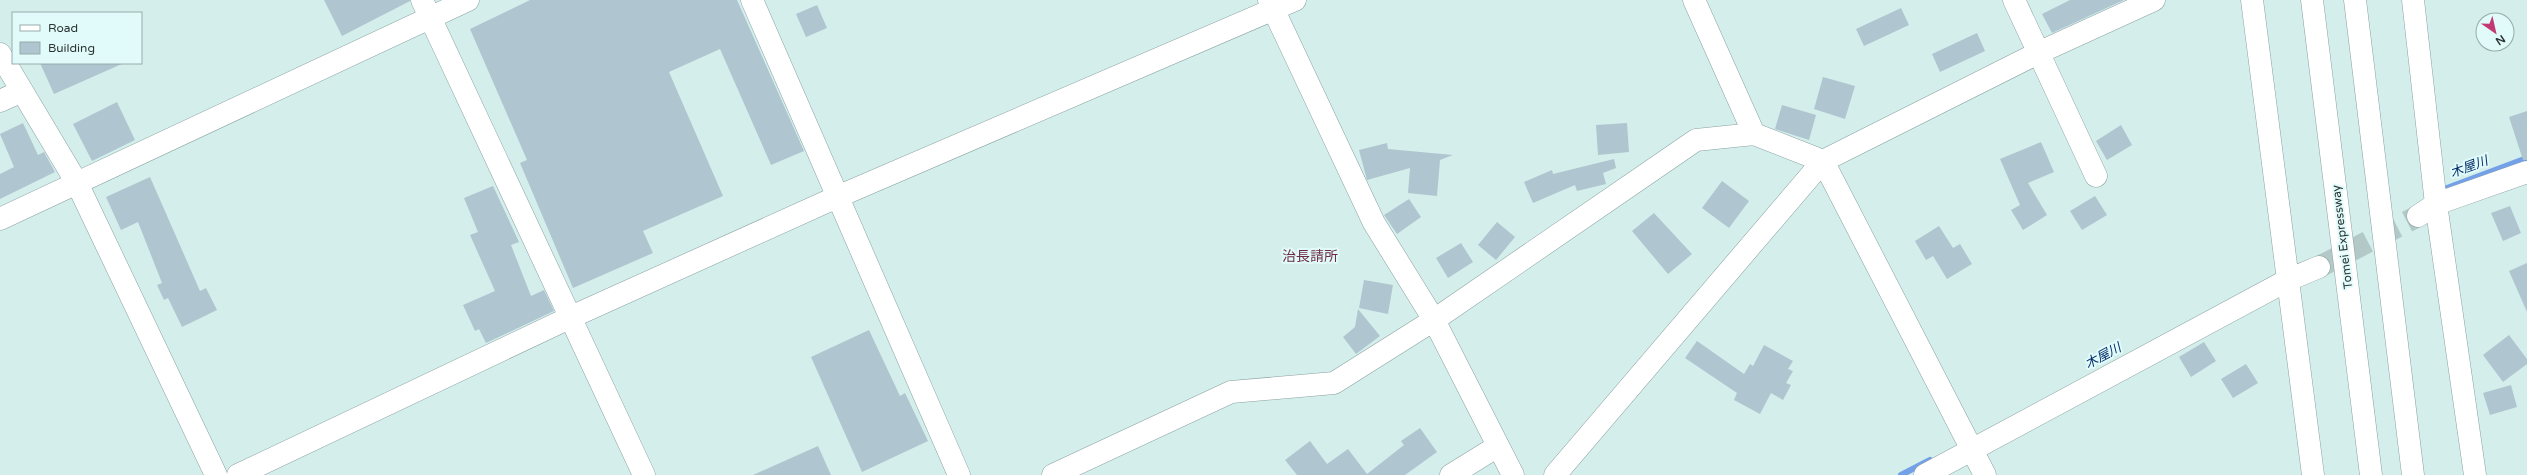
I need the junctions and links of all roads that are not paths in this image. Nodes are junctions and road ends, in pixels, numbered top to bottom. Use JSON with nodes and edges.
{"nodes":[{"id":1,"x":468,"y":0,"type":"edge"},
{"id":2,"x":752,"y":0,"type":"edge"},
{"id":3,"x":1295,"y":0,"type":"edge"},
{"id":4,"x":1694,"y":0,"type":"edge"},
{"id":5,"x":2014,"y":0,"type":"edge"},
{"id":6,"x":2154,"y":0,"type":"edge"},
{"id":7,"x":2252,"y":0,"type":"edge"},
{"id":8,"x":2312,"y":0,"type":"edge"},
{"id":9,"x":2355,"y":0,"type":"edge"},
{"id":10,"x":2413,"y":0,"type":"edge"},
{"id":11,"x":1271,"y":5,"type":"edge"},
{"id":12,"x":426,"y":9,"type":"edge"},
{"id":13,"x":2038,"y":53,"type":"junction"},
{"id":14,"x":0,"y":54,"type":"edge"},
{"id":15,"x":22,"y":91,"type":"junction"},
{"id":16,"x":0,"y":101,"type":"edge"},
{"id":17,"x":1754,"y":134,"type":"junction"},
{"id":18,"x":1823,"y":161,"type":"junction"},
{"id":19,"x":2527,"y":172,"type":"edge"},
{"id":20,"x":2096,"y":176,"type":"dead end"},
{"id":21,"x":77,"y":183,"type":"junction"},
{"id":22,"x":2436,"y":196,"type":"junction"},
{"id":23,"x":837,"y":197,"type":"junction"},
{"id":24,"x":2418,"y":216,"type":"tunnel mouth"},
{"id":25,"x":0,"y":219,"type":"edge"},
{"id":26,"x":2320,"y":267,"type":"tunnel mouth"},
{"id":27,"x":2288,"y":279,"type":"junction"},
{"id":28,"x":569,"y":318,"type":"junction"},
{"id":29,"x":1434,"y":320,"type":"junction"},
{"id":30,"x":1969,"y":445,"type":"junction"},
{"id":31,"x":1498,"y":446,"type":"junction"},
{"id":32,"x":216,"y":475,"type":"edge"},
{"id":33,"x":238,"y":475,"type":"edge"},
{"id":34,"x":644,"y":475,"type":"edge"},
{"id":35,"x":959,"y":475,"type":"edge"},
{"id":36,"x":1053,"y":475,"type":"edge"},
{"id":37,"x":1451,"y":475,"type":"edge"},
{"id":38,"x":1513,"y":475,"type":"edge"},
{"id":39,"x":1555,"y":475,"type":"edge"},
{"id":40,"x":1926,"y":475,"type":"edge"},
{"id":41,"x":1985,"y":475,"type":"edge"},
{"id":42,"x":2313,"y":475,"type":"edge"},
{"id":43,"x":2371,"y":475,"type":"edge"},
{"id":44,"x":2413,"y":475,"type":"edge"},
{"id":45,"x":2474,"y":475,"type":"edge"}],
"edges":[{"from":1,"to":12,"type":"main road"},
{"from":2,"to":23,"type":"main road"},
{"from":3,"to":11,"type":"main road"},
{"from":4,"to":17,"type":"main road"},
{"from":5,"to":13,"type":"main road"},
{"from":6,"to":13,"type":"main road"},
{"from":7,"to":27,"type":"main road"},
{"from":8,"to":43,"type":"main road","name":"Tomei Expressway"},
{"from":9,"to":44,"type":"main road"},
{"from":10,"to":22,"type":"main road"},
{"from":11,"to":23,"type":"main road"},
{"from":11,"to":29,"type":"main road"},
{"from":12,"to":21,"type":"main road"},
{"from":12,"to":28,"type":"main road"},
{"from":13,"to":18,"type":"main road"},
{"from":13,"to":20,"type":"main road"},
{"from":14,"to":15,"type":"main road"},
{"from":15,"to":16,"type":"main road"},
{"from":15,"to":21,"type":"main road"},
{"from":17,"to":18,"type":"main road"},
{"from":17,"to":29,"type":"main road"},
{"from":18,"to":30,"type":"main road"},
{"from":18,"to":39,"type":"main road"},
{"from":19,"to":22,"type":"main road"},
{"from":21,"to":25,"type":"main road"},
{"from":21,"to":32,"type":"main road"},
{"from":22,"to":24,"type":"main road"},
{"from":22,"to":45,"type":"main road"},
{"from":23,"to":28,"type":"main road"},
{"from":23,"to":35,"type":"main road"},
{"from":26,"to":27,"type":"main road"},
{"from":27,"to":30,"type":"main road"},
{"from":27,"to":42,"type":"main road"},
{"from":28,"to":33,"type":"main road"},
{"from":28,"to":34,"type":"main road"},
{"from":29,"to":31,"type":"main road"},
{"from":29,"to":36,"type":"main road"},
{"from":30,"to":40,"type":"main road"},
{"from":30,"to":41,"type":"main road"},
{"from":31,"to":37,"type":"main road"},
{"from":31,"to":38,"type":"main road"}]}
